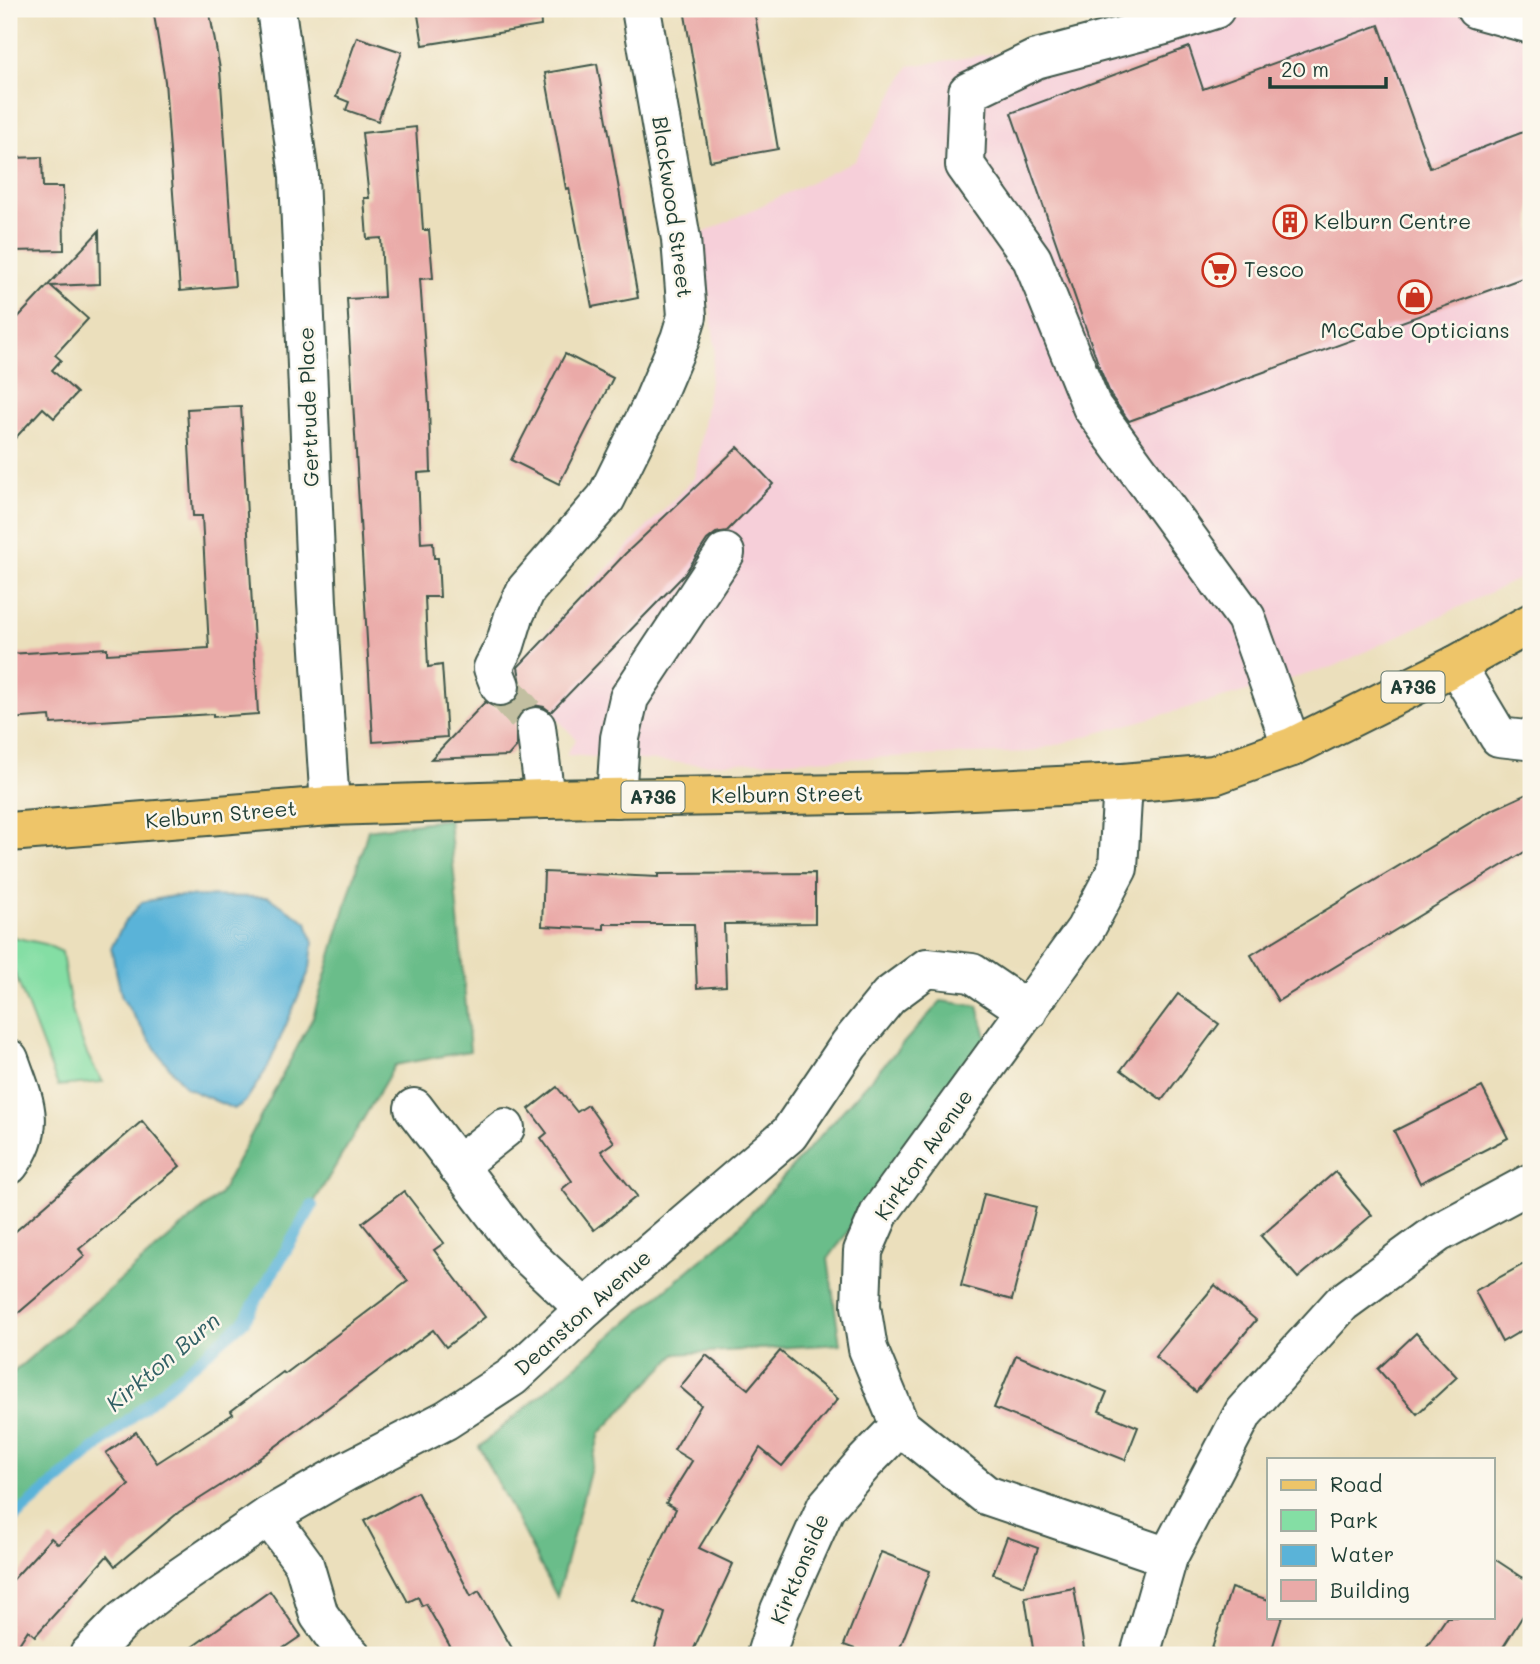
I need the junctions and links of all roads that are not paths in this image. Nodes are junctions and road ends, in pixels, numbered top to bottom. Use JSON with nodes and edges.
{"nodes":[{"id":1,"x":276,"y":9,"type":"edge"},
{"id":2,"x":641,"y":9,"type":"edge"},
{"id":3,"x":1215,"y":9,"type":"edge"},
{"id":4,"x":1476,"y":9,"type":"edge"},
{"id":5,"x":1527,"y":23,"type":"dead end"},
{"id":6,"x":725,"y":553,"type":"dead end"},
{"id":7,"x":1531,"y":623,"type":"edge"},
{"id":8,"x":1456,"y":665,"type":"junction"},
{"id":9,"x":500,"y":686,"type":"tunnel mouth"},
{"id":10,"x":536,"y":727,"type":"tunnel mouth"},
{"id":11,"x":1531,"y":737,"type":"edge"},
{"id":12,"x":1292,"y":747,"type":"junction"},
{"id":13,"x":1123,"y":783,"type":"junction"},
{"id":14,"x":617,"y":798,"type":"junction"},
{"id":15,"x":545,"y":799,"type":"junction"},
{"id":16,"x":330,"y":806,"type":"junction"},
{"id":17,"x":9,"y":832,"type":"edge"},
{"id":18,"x":1028,"y":1011,"type":"junction"},
{"id":19,"x":9,"y":1059,"type":"edge"},
{"id":20,"x":414,"y":1108,"type":"dead end"},
{"id":21,"x":505,"y":1128,"type":"dead end"},
{"id":22,"x":9,"y":1165,"type":"edge"},
{"id":23,"x":457,"y":1167,"type":"junction"},
{"id":24,"x":1531,"y":1183,"type":"edge"},
{"id":25,"x":585,"y":1309,"type":"junction"},
{"id":26,"x":900,"y":1426,"type":"junction"},
{"id":27,"x":269,"y":1516,"type":"junction"},
{"id":28,"x":1168,"y":1557,"type":"junction"},
{"id":29,"x":89,"y":1655,"type":"edge"},
{"id":30,"x":351,"y":1655,"type":"edge"},
{"id":31,"x":766,"y":1655,"type":"edge"},
{"id":32,"x":1140,"y":1655,"type":"edge"}],
"edges":[{"from":1,"to":16,"type":"street","name":"Gertrude Place"},
{"from":2,"to":9,"type":"street","name":"Blackwood Street"},
{"from":3,"to":12,"type":"street"},
{"from":4,"to":5,"type":"street"},
{"from":6,"to":14,"type":"street"},
{"from":7,"to":8,"type":"main road","name":"Kelburn Street","number":"A736"},
{"from":8,"to":11,"type":"street"},
{"from":8,"to":12,"type":"main road","name":"Kelburn Street","number":"A736"},
{"from":10,"to":15,"type":"street"},
{"from":12,"to":13,"type":"main road","name":"Kelburn Street","number":"A736"},
{"from":13,"to":14,"type":"main road","name":"Kelburn Street","number":"A736"},
{"from":13,"to":18,"type":"street","name":"Kirkton Avenue"},
{"from":14,"to":15,"type":"main road","name":"Kelburn Street","number":"A736"},
{"from":15,"to":16,"type":"main road","name":"Kelburn Street","number":"A736"},
{"from":16,"to":17,"type":"main road","name":"Kelburn Street","number":"A736"},
{"from":18,"to":25,"type":"street","name":"Deanston Avenue"},
{"from":18,"to":26,"type":"street","name":"Kirkton Avenue"},
{"from":19,"to":22,"type":"street"},
{"from":20,"to":23,"type":"street"},
{"from":21,"to":23,"type":"street"},
{"from":23,"to":25,"type":"street"},
{"from":24,"to":28,"type":"street"},
{"from":25,"to":27,"type":"street","name":"Deanston Avenue"},
{"from":26,"to":28,"type":"street","name":"Kirkton Avenue"},
{"from":26,"to":31,"type":"street","name":"Kirktonside"},
{"from":27,"to":29,"type":"street","name":"Deanston Avenue"},
{"from":27,"to":30,"type":"street"},
{"from":28,"to":32,"type":"street"}]}
